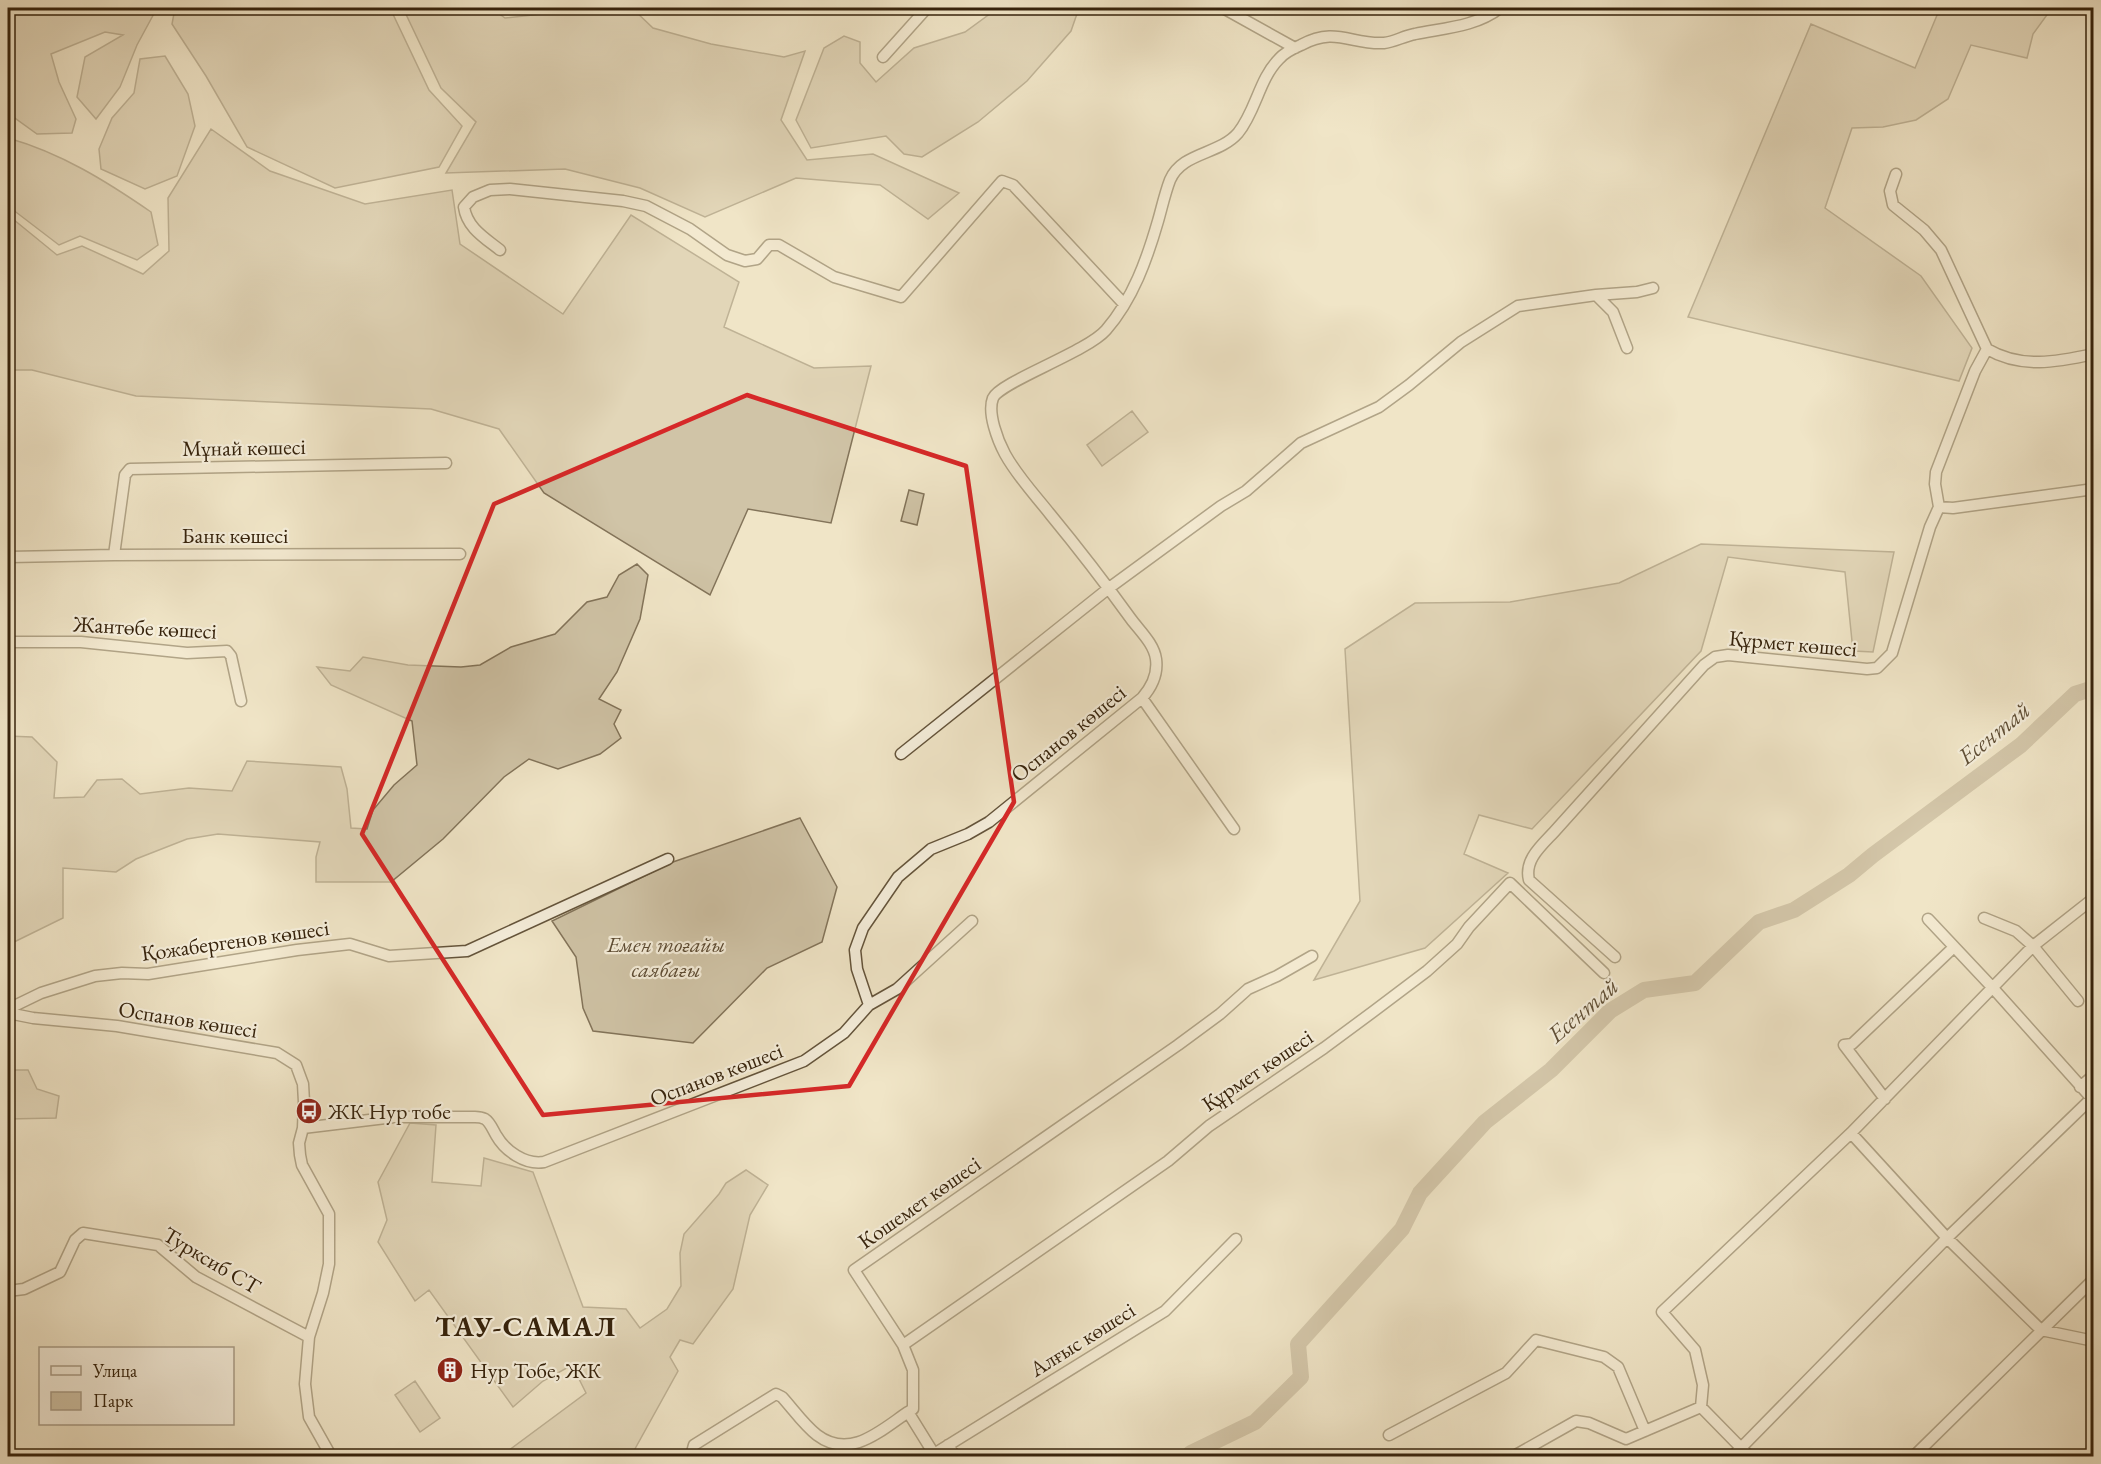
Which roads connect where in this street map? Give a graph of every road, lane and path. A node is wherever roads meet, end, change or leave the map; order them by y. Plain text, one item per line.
1 (927, 8) edge
2 (1223, 8) edge
3 (1500, 8) edge
4 (1295, 48) junction
5 (883, 57) dead end
6 (1896, 174) dead end
7 (501, 250) dead end
8 (1653, 288) dead end
9 (1596, 296) junction
10 (1124, 304) junction
11 (1627, 348) dead end
12 (1987, 349) junction
13 (2094, 354) edge
14 (447, 463) dead end
15 (2094, 489) edge
16 (1939, 507) junction
17 (460, 554) dead end
18 (114, 555) junction
19 (8, 561) edge
20 (1109, 588) junction
21 (8, 642) edge
22 (1142, 698) junction
23 (241, 701) dead end
24 (901, 754) dead end
25 (1234, 829) dead end
26 (668, 859) dead end
27 (2094, 898) edge
28 (1984, 918) dead end
29 (1928, 919) dead end
30 (972, 921) dead end
31 (1954, 946) junction
32 (2033, 946) junction
33 (1312, 956) dead end
34 (1615, 957) dead end
35 (1604, 973) dead end
36 (1992, 987) junction
37 (2078, 1000) dead end
38 (868, 1005) junction
39 (8, 1011) edge
40 (2094, 1074) edge
41 (2080, 1087) junction
42 (1885, 1099) junction
43 (2093, 1099) edge
44 (303, 1128) junction
45 (1851, 1133) junction
46 (1947, 1238) junction
47 (1236, 1239) dead end
48 (2094, 1279) edge
49 (8, 1291) edge
50 (2041, 1330) junction
51 (309, 1337) junction
52 (2094, 1341) edge
53 (903, 1345) junction
54 (1701, 1407) junction
55 (908, 1412) junction
56 (1645, 1431) junction
57 (1389, 1435) dead end
58 (1737, 1452) edge
59 (947, 1453) edge
60 (331, 1456) edge
61 (692, 1456) edge
62 (1514, 1456) edge
63 (1749, 1456) edge
64 (1914, 1456) edge

1 - 5 street
2 - 4 street
3 - 4 street, Оспанов көшесі
4 - 10 street, Оспанов көшесі
6 - 12 street
7 - 10 street
8 - 9 street
9 - 11 street
9 - 20 street
10 - 20 street, Оспанов көшесі
12 - 13 street
12 - 16 street
14 - 18 street, Мұнай көшесі
15 - 16 street
16 - 34 street, Құрмет көшесі
17 - 18 street, Банк көшесі
18 - 19 street, Банк көшесі
20 - 22 street, Оспанов көшесі
20 - 24 street
21 - 23 street, Жантөбе көшесі
22 - 25 street
22 - 38 street, Оспанов көшесі
26 - 39 street, Қожабергенов көшесі
27 - 32 street
28 - 32 street
29 - 31 street
30 - 38 street
31 - 36 street
31 - 42 street
32 - 36 street
32 - 37 street
33 - 53 street, Кошемет көшесі
35 - 53 street, Құрмет көшесі
36 - 41 street
36 - 42 street
38 - 44 street, Оспанов көшесі
39 - 44 street, Оспанов көшесі
40 - 41 street
41 - 43 street
42 - 45 street
43 - 46 street
44 - 51 street, Оспанов көшесі
45 - 46 street
45 - 54 street
46 - 50 street
46 - 58 street
47 - 59 street, Алғыс көшесі
48 - 50 street
49 - 51 street, Турксиб СТ
50 - 52 street
50 - 64 street
51 - 60 street, Оспанов көшесі
53 - 55 street, Кошемет көшесі
54 - 56 street
54 - 58 street
55 - 59 street
55 - 61 street
56 - 57 street
56 - 62 street
58 - 63 street

